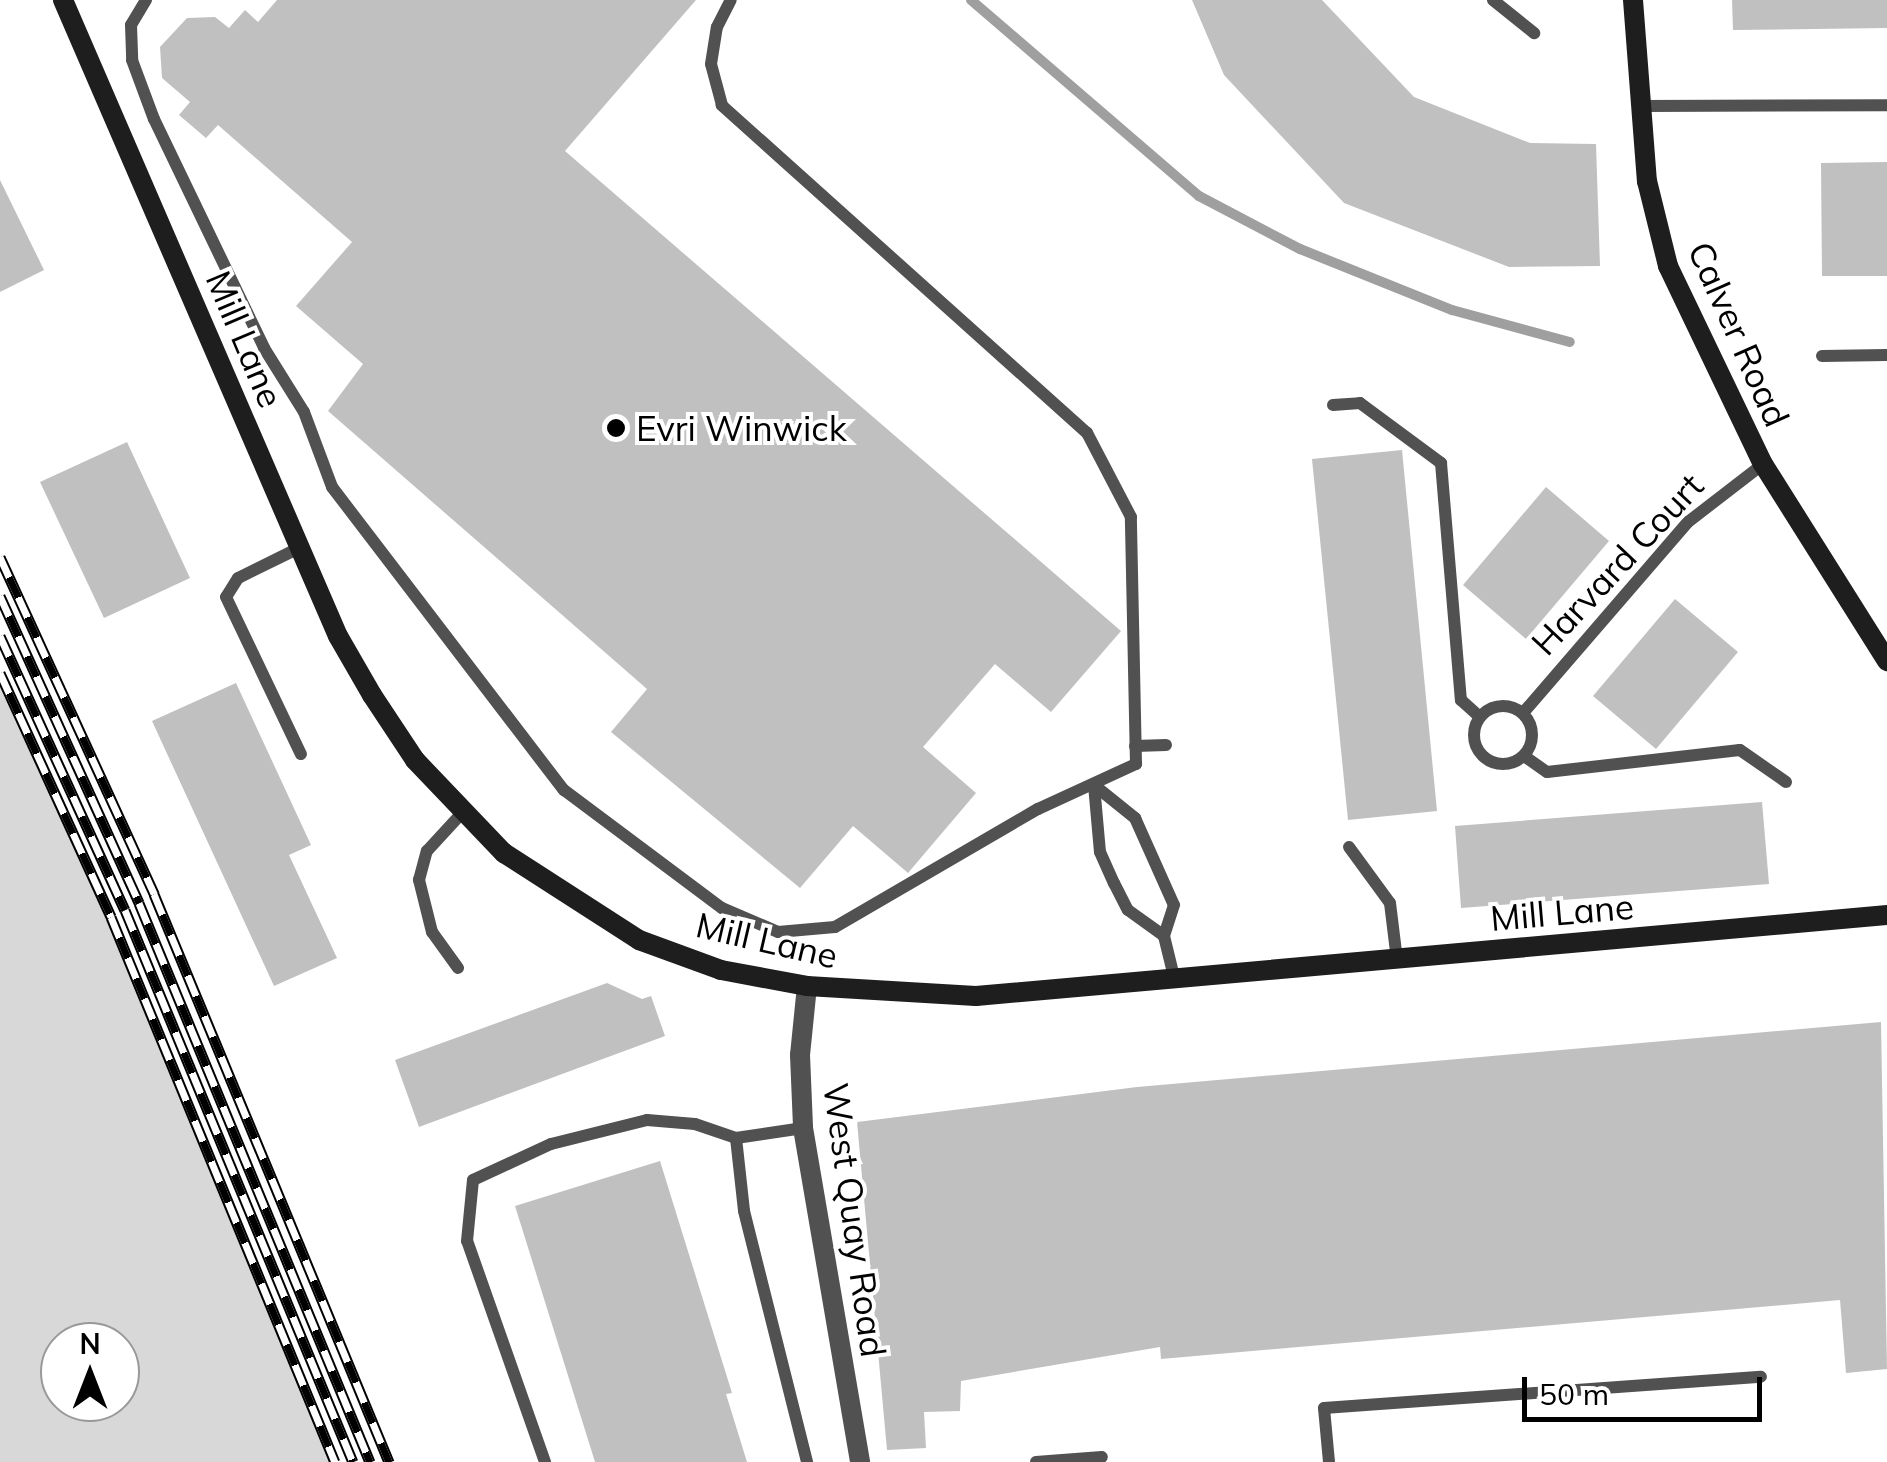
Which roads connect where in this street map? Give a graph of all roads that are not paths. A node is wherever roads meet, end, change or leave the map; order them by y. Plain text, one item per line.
1 (63, 0) edge
2 (146, 0) edge
3 (732, 0) edge
4 (1494, 0) edge
5 (1634, 0) edge
6 (1534, 33) dead end
7 (1887, 105) edge
8 (1641, 106) junction
9 (1887, 355) edge
10 (1822, 356) dead end
11 (1333, 405) dead end
12 (1763, 464) junction
13 (299, 548) junction
14 (1887, 661) edge
15 (1523, 713) junction
16 (1480, 717) junction
17 (1166, 745) dead end
18 (1136, 746) junction
19 (301, 754) dead end
20 (1524, 756) junction
21 (1786, 782) dead end
22 (1094, 785) junction
23 (462, 813) junction
24 (1349, 847) dead end
25 (1887, 914) edge
26 (1164, 936) junction
27 (1396, 960) junction
28 (458, 968) dead end
29 (1175, 981) junction
30 (807, 986) junction
31 (804, 1128) junction
32 (736, 1138) junction
33 (1761, 1377) dead end
34 (1102, 1457) dead end
35 (545, 1462) edge
36 (808, 1462) edge
37 (860, 1462) edge
38 (1036, 1462) edge
39 (1329, 1462) edge

1 - 13 street, Mill Lane
2 - 22 lane
3 - 18 lane
4 - 6 lane
5 - 8 street, Calver Road
7 - 8 lane
8 - 12 street, Calver Road
9 - 10 lane
11 - 16 lane
12 - 14 street, Calver Road
12 - 15 lane, Harvard Court
13 - 19 lane
13 - 23 street, Mill Lane
15 - 16 lane
15 - 20 lane
16 - 20 lane
17 - 18 lane
18 - 22 lane
20 - 21 lane
22 - 26 lane
22 - 26 lane
23 - 28 lane
23 - 30 street, Mill Lane
24 - 27 lane
25 - 27 street, Mill Lane
26 - 29 lane
27 - 29 street, Mill Lane
29 - 30 street, Mill Lane
30 - 31 street, West Quay Road
31 - 32 lane
31 - 37 street, West Quay Road
32 - 35 lane
32 - 36 lane
33 - 39 lane
34 - 38 lane

